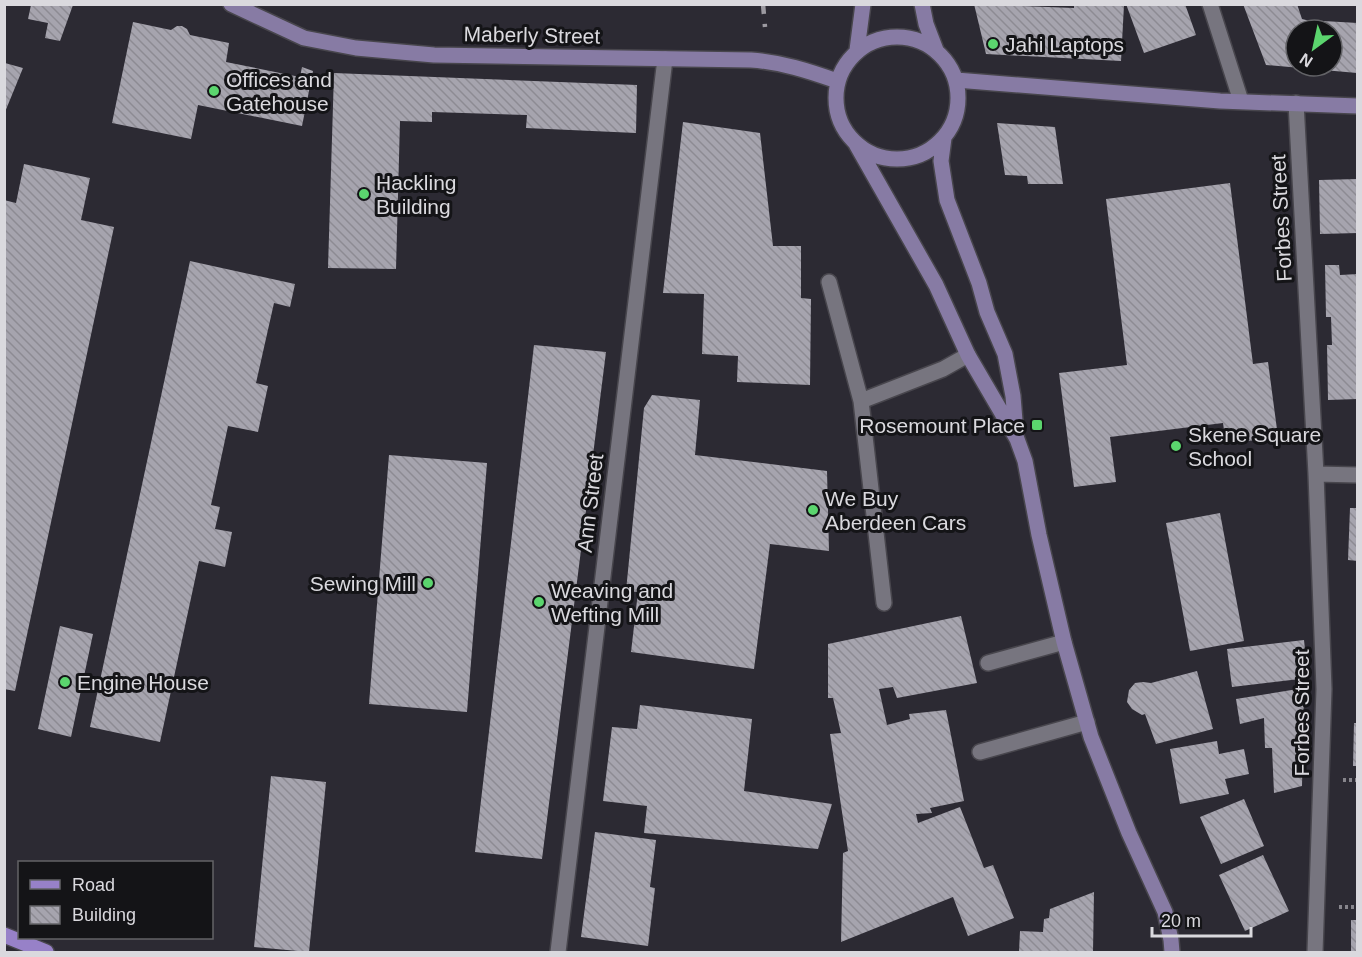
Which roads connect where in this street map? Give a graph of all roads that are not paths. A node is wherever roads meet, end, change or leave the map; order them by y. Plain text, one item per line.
1 (231, 4) edge
2 (863, 4) edge
3 (922, 4) edge
4 (1210, 4) edge
5 (857, 50) junction
6 (936, 50) junction
7 (665, 59) junction
8 (956, 80) junction
9 (837, 81) junction
10 (1241, 101) junction
11 (1296, 103) junction
12 (1358, 106) edge
13 (944, 138) junction
14 (856, 144) junction
15 (830, 282) dead end
16 (968, 355) junction
17 (861, 402) junction
18 (1017, 438) junction
19 (1316, 474) junction
20 (1358, 475) edge
21 (884, 603) dead end
22 (1064, 642) junction
23 (988, 663) dead end
24 (1087, 722) junction
25 (980, 752) dead end
26 (4, 935) edge
27 (46, 952) edge
28 (558, 952) edge
29 (1172, 952) edge
30 (1315, 952) edge

1 - 7 main road, Maberly Street
2 - 5 main road
3 - 6 main road
4 - 10 street
5 - 6 main road
5 - 9 main road
6 - 8 main road
7 - 9 main road, Maberly Street
7 - 28 street, Ann Street
8 - 10 main road
8 - 13 main road
9 - 14 main road
10 - 11 main road
11 - 12 main road
11 - 19 street, Forbes Street
13 - 14 main road
13 - 18 main road
14 - 16 main road
15 - 17 street
16 - 17 street
16 - 18 main road
17 - 21 street
18 - 22 main road
19 - 20 street
19 - 30 street, Forbes Street
22 - 23 street
22 - 24 main road
24 - 25 street
24 - 29 main road
26 - 27 main road

